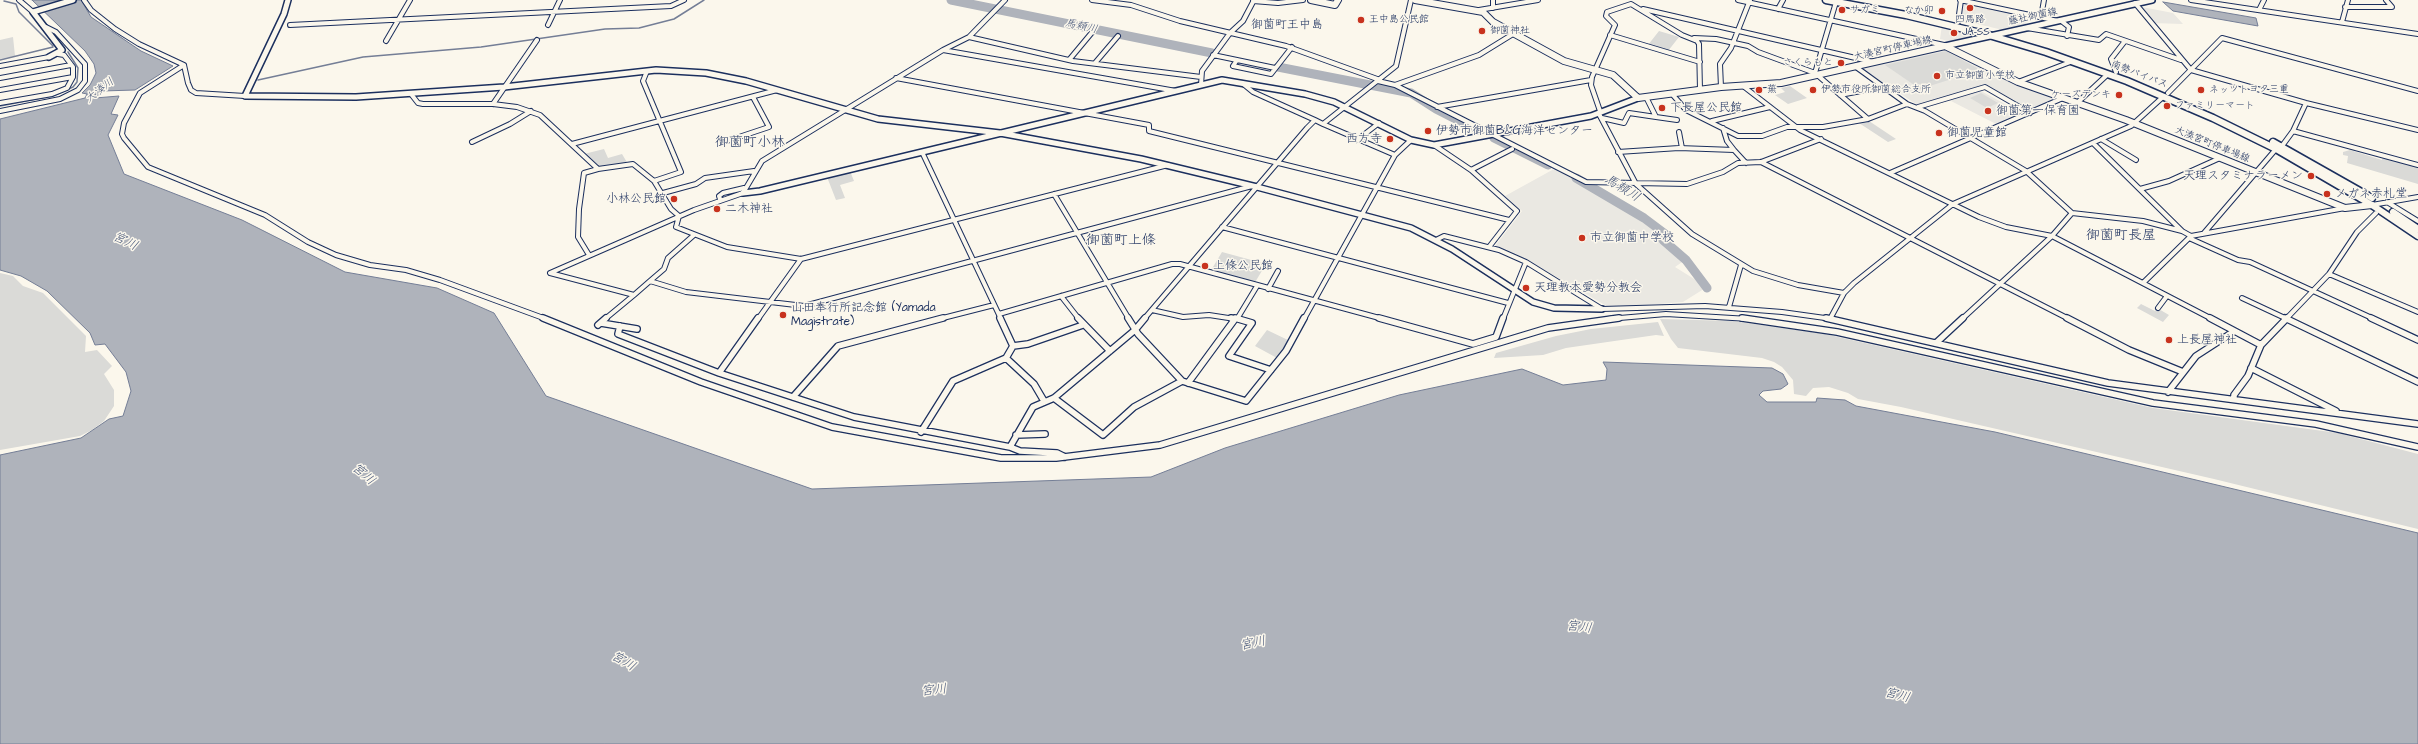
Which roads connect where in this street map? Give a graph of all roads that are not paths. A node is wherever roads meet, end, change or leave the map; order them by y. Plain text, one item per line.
1 (19, 0) edge
2 (73, 0) edge
3 (84, 0) edge
4 (288, 0) edge
5 (410, 0) edge
6 (560, 0) edge
7 (684, 0) edge
8 (1005, 0) edge
9 (1092, 0) edge
10 (1254, 0) edge
11 (1303, 0) edge
12 (1310, 0) edge
13 (1338, 0) edge
14 (1411, 0) edge
15 (1415, 0) edge
16 (1493, 0) edge
17 (1538, 0) edge
18 (1738, 0) edge
19 (1783, 0) edge
20 (1826, 0) edge
21 (1853, 0) edge
22 (1961, 0) edge
23 (2044, 0) edge
24 (2151, 0) edge
25 (2191, 0) edge
26 (2264, 0) edge
27 (2348, 0) edge
28 (2386, 0) edge
29 (1750, 1) edge
30 (1631, 2) edge
31 (1836, 2) junction
32 (2135, 4) junction
33 (2345, 7) junction
34 (1493, 8) junction
35 (1638, 8) junction
36 (1778, 9) junction
37 (1479, 10) junction
38 (2259, 10) junction
39 (33, 12) junction
40 (554, 12) junction
41 (2041, 17) junction
42 (398, 20) junction
43 (1830, 20) junction
44 (2059, 21) junction
45 (1958, 22) junction
46 (2342, 22) junction
47 (290, 25) dead end
48 (548, 25) dead end
49 (46, 27) junction
50 (2025, 28) junction
51 (1094, 30) dead end
52 (1737, 31) junction
53 (1230, 33) junction
54 (2000, 33) junction
55 (1513, 34) junction
56 (1610, 34) junction
57 (2418, 34) edge
58 (1989, 35) junction
59 (1118, 36) dead end
60 (2067, 36) junction
61 (968, 38) junction
62 (1693, 38) junction
63 (537, 40) dead end
64 (386, 41) dead end
65 (2126, 41) junction
66 (1733, 43) junction
67 (1945, 46) junction
68 (1292, 48) junction
69 (942, 50) junction
70 (1822, 50) junction
71 (58, 54) junction
72 (1214, 55) junction
73 (49, 57) joint
74 (1069, 60) junction
75 (1237, 60) junction
76 (2182, 60) junction
77 (1700, 62) junction
78 (2073, 62) junction
79 (1874, 63) junction
80 (1095, 64) junction
81 (71, 65) junction
82 (184, 65) junction
83 (0, 66) edge
84 (1856, 67) junction
85 (1276, 68) junction
86 (1595, 69) junction
87 (2191, 70) junction
88 (647, 71) junction
89 (2116, 72) junction
90 (1815, 74) junction
91 (2108, 74) junction
92 (73, 77) junction
93 (1201, 77) junction
94 (0, 78) edge
95 (896, 78) junction
96 (1591, 80) junction
97 (1378, 81) junction
98 (2018, 82) junction
99 (1242, 83) junction
100 (1201, 84) junction
101 (1395, 85) junction
102 (1743, 86) junction
103 (504, 87) junction
104 (1721, 87) junction
105 (1882, 87) junction
106 (0, 90) edge
107 (777, 90) junction
108 (1700, 90) junction
109 (1176, 91) junction
110 (2418, 91) edge
111 (411, 94) junction
112 (1672, 94) junction
113 (2166, 94) junction
114 (1840, 95) junction
115 (245, 96) junction
116 (753, 97) junction
117 (1646, 97) junction
118 (1638, 98) junction
119 (2063, 98) junction
120 (2306, 102) junction
121 (0, 103) edge
122 (2077, 103) junction
123 (493, 104) junction
124 (1907, 104) junction
125 (1345, 106) junction
126 (1437, 107) junction
127 (1770, 107) junction
128 (1918, 107) junction
129 (844, 110) junction
130 (0, 111) edge
131 (531, 111) junction
132 (1084, 113) junction
133 (2030, 113) junction
134 (1601, 116) junction
135 (1656, 117) junction
136 (1868, 119) junction
137 (1315, 120) junction
138 (1677, 120) dead end
139 (1712, 121) junction
140 (659, 122) junction
141 (1323, 124) junction
142 (1379, 124) junction
143 (2134, 124) junction
144 (1796, 127) junction
145 (1723, 128) junction
146 (2418, 130) edge
147 (2293, 131) junction
148 (1679, 132) dead end
149 (1000, 133) junction
150 (1487, 135) junction
151 (1972, 138) junction
152 (1821, 139) junction
153 (2101, 139) junction
154 (1357, 140) junction
155 (1411, 140) junction
156 (727, 141) dead end
157 (472, 142) dead end
158 (2092, 143) junction
159 (572, 144) junction
160 (1434, 145) junction
161 (1682, 148) junction
162 (2279, 148) junction
163 (1734, 150) junction
164 (922, 152) junction
165 (1618, 152) junction
166 (1395, 155) junction
167 (2220, 158) junction
168 (2136, 160) dead end
169 (1278, 162) junction
170 (1761, 162) junction
171 (1746, 163) junction
172 (1169, 165) junction
173 (2418, 165) edge
174 (598, 169) junction
175 (1471, 170) junction
176 (754, 171) junction
177 (2026, 171) junction
178 (1890, 173) junction
179 (2256, 173) junction
180 (654, 181) junction
181 (1636, 184) junction
182 (1254, 186) junction
183 (1376, 187) junction
184 (2140, 189) junction
185 (744, 190) junction
186 (663, 193) junction
187 (1054, 194) junction
188 (2418, 197) edge
189 (2387, 202) junction
190 (1953, 204) junction
191 (2376, 204) junction
192 (2345, 208) junction
193 (2072, 213) junction
194 (2376, 213) dead end
195 (1360, 214) junction
196 (679, 216) junction
197 (954, 220) junction
198 (1509, 220) junction
199 (2418, 221) edge
200 (1222, 227) junction
201 (2418, 229) edge
202 (2182, 231) junction
203 (1077, 233) junction
204 (2204, 233) junction
205 (694, 235) junction
206 (2052, 236) junction
207 (2418, 236) edge
208 (2190, 237) junction
209 (1911, 238) junction
210 (1436, 240) junction
211 (1489, 247) junction
212 (589, 256) junction
213 (1337, 256) junction
214 (801, 259) junction
215 (973, 261) junction
216 (1526, 262) junction
217 (1741, 265) junction
218 (1189, 267) junction
219 (1278, 271) dead end
220 (2329, 274) junction
221 (650, 281) junction
222 (1105, 283) junction
223 (2001, 283) junction
224 (2143, 283) junction
225 (1257, 286) junction
226 (1268, 289) junction
227 (1514, 290) junction
228 (2314, 291) junction
229 (1844, 293) junction
230 (634, 295) junction
231 (1061, 296) junction
232 (2167, 296) junction
233 (2242, 298) dead end
234 (1314, 300) junction
235 (769, 303) junction
236 (1508, 303) junction
237 (994, 305) junction
238 (1729, 307) junction
239 (2158, 308) dead end
240 (1152, 310) junction
241 (1602, 310) junction
242 (2418, 312) edge
243 (999, 314) junction
244 (2288, 318) junction
245 (1235, 319) junction
246 (1830, 319) junction
247 (1083, 325) junction
248 (620, 326) junction
249 (637, 329) dead end
250 (1135, 330) junction
251 (2233, 332) junction
252 (2418, 340) edge
253 (1936, 343) junction
254 (2261, 345) junction
255 (1013, 346) junction
256 (1110, 351) junction
257 (1006, 358) junction
258 (2251, 368) junction
259 (1271, 370) junction
260 (2183, 372) junction
261 (719, 373) junction
262 (1182, 381) junction
263 (2418, 382) edge
264 (1188, 383) junction
265 (2168, 392) junction
266 (793, 397) junction
267 (1054, 398) junction
268 (2234, 399) junction
269 (1044, 401) junction
270 (2336, 412) junction
271 (2418, 424) edge
272 (921, 432) junction
273 (1044, 434) dead end
274 (1016, 435) junction
275 (1010, 447) junction
276 (2418, 447) edge
277 (1065, 457) junction

1 - 39 street
2 - 39 street
3 - 82 street
4 - 115 street
5 - 42 street
6 - 40 street
7 - 40 street
8 - 61 street
9 - 53 street
10 - 11 street
10 - 53 street
12 - 13 main road
14 - 97 street
15 - 37 main road
16 - 34 street
17 - 34 street
18 - 29 street
19 - 36 street
20 - 31 highway, 南勢バイパス
21 - 45 highway, 南勢バイパス
22 - 41 street
22 - 45 street
23 - 41 street
24 - 32 street, 藤社御薗線
25 - 38 street
26 - 38 street
27 - 33 street
28 - 33 street
29 - 36 street
29 - 52 street
30 - 35 street
30 - 56 street
31 - 43 street
31 - 58 highway, 南勢バイパス
32 - 44 street, 藤社御薗線
32 - 76 street
33 - 46 street
34 - 37 street
35 - 52 street
35 - 62 street
36 - 43 street
37 - 55 main road
38 - 46 street
39 - 49 street
40 - 42 street
40 - 48 street
41 - 44 street
42 - 47 street
42 - 64 street
43 - 67 street
43 - 70 street
44 - 50 street, 藤社御薗線
44 - 60 street
45 - 54 highway, 南勢バイパス
46 - 57 street
49 - 71 street
49 - 130 street
50 - 54 street, 藤社御薗線
50 - 60 street
51 - 74 street
52 - 66 street
52 - 70 street
53 - 68 street
53 - 72 street
54 - 58 street, 藤社御薗線
54 - 89 highway, 南勢バイパス
55 - 86 main road
55 - 101 street
56 - 77 street
56 - 86 street
58 - 67 street, 藤社御薗線
58 - 78 highway, 南勢バイパス
59 - 80 street
60 - 65 street
61 - 69 street
61 - 74 street
62 - 66 street
62 - 77 street
63 - 103 street
65 - 76 street
65 - 89 street
66 - 90 street
66 - 104 street
67 - 79 main road, 大湊宮町停車場線
67 - 98 main road, 大湊宮町停車場線
68 - 85 street
68 - 97 street
69 - 95 street
69 - 109 street
70 - 79 street
70 - 90 street
71 - 73 street
71 - 81 street
72 - 75 street
72 - 93 street
73 - 83 street
74 - 80 street
75 - 85 street
75 - 85 street
76 - 87 street
77 - 108 street
78 - 91 highway, 南勢バイパス
78 - 98 street
79 - 84 main road, 大湊宮町停車場線
80 - 93 street
81 - 92 street
81 - 94 street
82 - 115 street
82 - 277 street
84 - 90 main road, 大湊宮町停車場線
84 - 105 street
86 - 96 street
86 - 118 main road
87 - 110 street
87 - 113 street
87 - 120 street
88 - 103 street
88 - 107 street
88 - 140 street
89 - 113 highway, 南勢バイパス
90 - 102 main road, 大湊宮町停車場線
90 - 114 street
91 - 113 highway, 南勢バイパス
91 - 122 street
92 - 106 street
92 - 121 street
93 - 100 street
95 - 129 street
95 - 132 street
96 - 126 street
96 - 134 street
97 - 101 street
97 - 125 street
98 - 119 main road, 大湊宮町停車場線
99 - 100 street
99 - 125 street
99 - 137 street
100 - 109 street
101 - 126 street
102 - 104 main road, 大湊宮町停車場線
102 - 127 street
103 - 111 street
103 - 123 street
104 - 108 main road, 大湊宮町停車場線
105 - 114 street
105 - 124 street
107 - 116 street
107 - 129 street
108 - 112 main road, 大湊宮町停車場線
109 - 132 street
111 - 115 street
111 - 123 street
112 - 117 main road, 大湊宮町停車場線
112 - 139 street
113 - 143 street
113 - 162 highway, 南勢バイパス
114 - 136 street
116 - 140 street
116 - 156 street
117 - 118 main road, 大湊宮町停車場線
117 - 135 street
118 - 134 street
119 - 122 main road, 大湊宮町停車場線
119 - 133 street
120 - 146 street
120 - 147 street
122 - 143 main road, 大湊宮町停車場線
123 - 131 street
124 - 128 street
124 - 136 street
125 - 141 street
125 - 142 street
126 - 150 street
127 - 139 street
127 - 144 street
128 - 133 street
128 - 151 street
129 - 149 street
129 - 176 street
131 - 157 street
131 - 159 street
132 - 149 street
132 - 169 street
133 - 151 street
134 - 135 street
134 - 150 street
134 - 165 street
135 - 138 street
136 - 144 street
137 - 141 street
137 - 169 street
139 - 145 street
140 - 159 street
140 - 180 street
141 - 154 street
142 - 154 street
142 - 155 street
143 - 153 street
143 - 167 main road, 大湊宮町停車場線
144 - 145 street
144 - 152 street
145 - 163 street
147 - 162 street
147 - 173 street
148 - 161 street
149 - 164 street
149 - 172 street
150 - 160 street
150 - 175 street
150 - 181 street
151 - 177 street
151 - 178 street
152 - 170 street
152 - 178 street
153 - 158 street
153 - 168 street
154 - 166 street
155 - 160 street
155 - 166 street
158 - 177 street
158 - 184 street
159 - 174 street
160 - 175 street
161 - 163 street
161 - 165 street
162 - 179 street
162 - 191 highway, 南勢バイパス
163 - 171 street
164 - 185 street
164 - 197 street
165 - 181 street
166 - 183 street
167 - 179 main road, 大湊宮町停車場線
167 - 184 street
169 - 182 street
169 - 183 street
170 - 171 street
170 - 209 street
171 - 181 street
172 - 182 street
172 - 187 street
174 - 180 street
174 - 212 street
175 - 198 street
176 - 185 street
176 - 186 street
177 - 190 street
177 - 193 street
178 - 190 street
179 - 192 main road, 大湊宮町停車場線
179 - 204 street
180 - 186 street
181 - 217 street
182 - 195 street
182 - 200 street
182 - 203 street
183 - 195 street
183 - 198 street
184 - 202 street
185 - 196 street
186 - 196 street
187 - 197 street
187 - 203 street
188 - 189 street
189 - 191 street
189 - 199 street
190 - 206 street
190 - 209 street
191 - 192 main road, 大湊宮町停車場線
191 - 201 highway, 南勢バイパス
191 - 207 highway, 南勢バイパス
192 - 204 street
193 - 202 street
193 - 206 street
194 - 220 street
195 - 210 street
195 - 213 street
196 - 205 street
196 - 212 street
197 - 214 street
197 - 215 street
198 - 211 street
200 - 213 street
200 - 218 street
202 - 208 street
203 - 215 street
203 - 222 street
204 - 208 street
205 - 214 street
205 - 221 street
206 - 223 street
206 - 224 street
208 - 224 street
208 - 228 street
209 - 223 street
209 - 229 street
210 - 211 street
210 - 227 street
211 - 216 street
212 - 230 street
213 - 234 street
213 - 236 street
214 - 235 street
215 - 235 street
215 - 237 street
216 - 227 street
216 - 241 street
217 - 229 street
217 - 238 street
218 - 222 street
218 - 225 street
218 - 240 street
219 - 226 street
220 - 228 street
220 - 242 street
221 - 230 street
221 - 235 street
222 - 231 street
222 - 250 street
223 - 253 street
223 - 260 street
224 - 232 street
225 - 226 street
225 - 245 street
226 - 234 street
227 - 236 street
227 - 241 street
228 - 244 street
228 - 252 street
229 - 246 street
230 - 248 street
231 - 243 street
231 - 247 street
232 - 239 street
232 - 251 street
233 - 244 street
234 - 236 street
234 - 259 street
235 - 261 street
237 - 243 street
237 - 266 street
238 - 241 street
238 - 246 street
240 - 245 street
240 - 250 street
243 - 255 street
244 - 254 street
244 - 263 street
245 - 259 street
245 - 264 street
246 - 253 street
247 - 255 street
247 - 256 street
248 - 249 street
248 - 261 street
250 - 256 street
250 - 262 street
251 - 254 street
251 - 260 street
253 - 265 street
254 - 258 street
255 - 257 street
256 - 267 street
257 - 269 street
257 - 272 street
258 - 268 street
258 - 270 street
259 - 264 street
260 - 265 street
261 - 266 street
262 - 264 street
262 - 267 street
265 - 268 street
266 - 272 street
267 - 269 street
268 - 270 street
269 - 274 street
270 - 271 street
272 - 275 street
273 - 274 street
274 - 275 street
275 - 277 street
276 - 277 street

